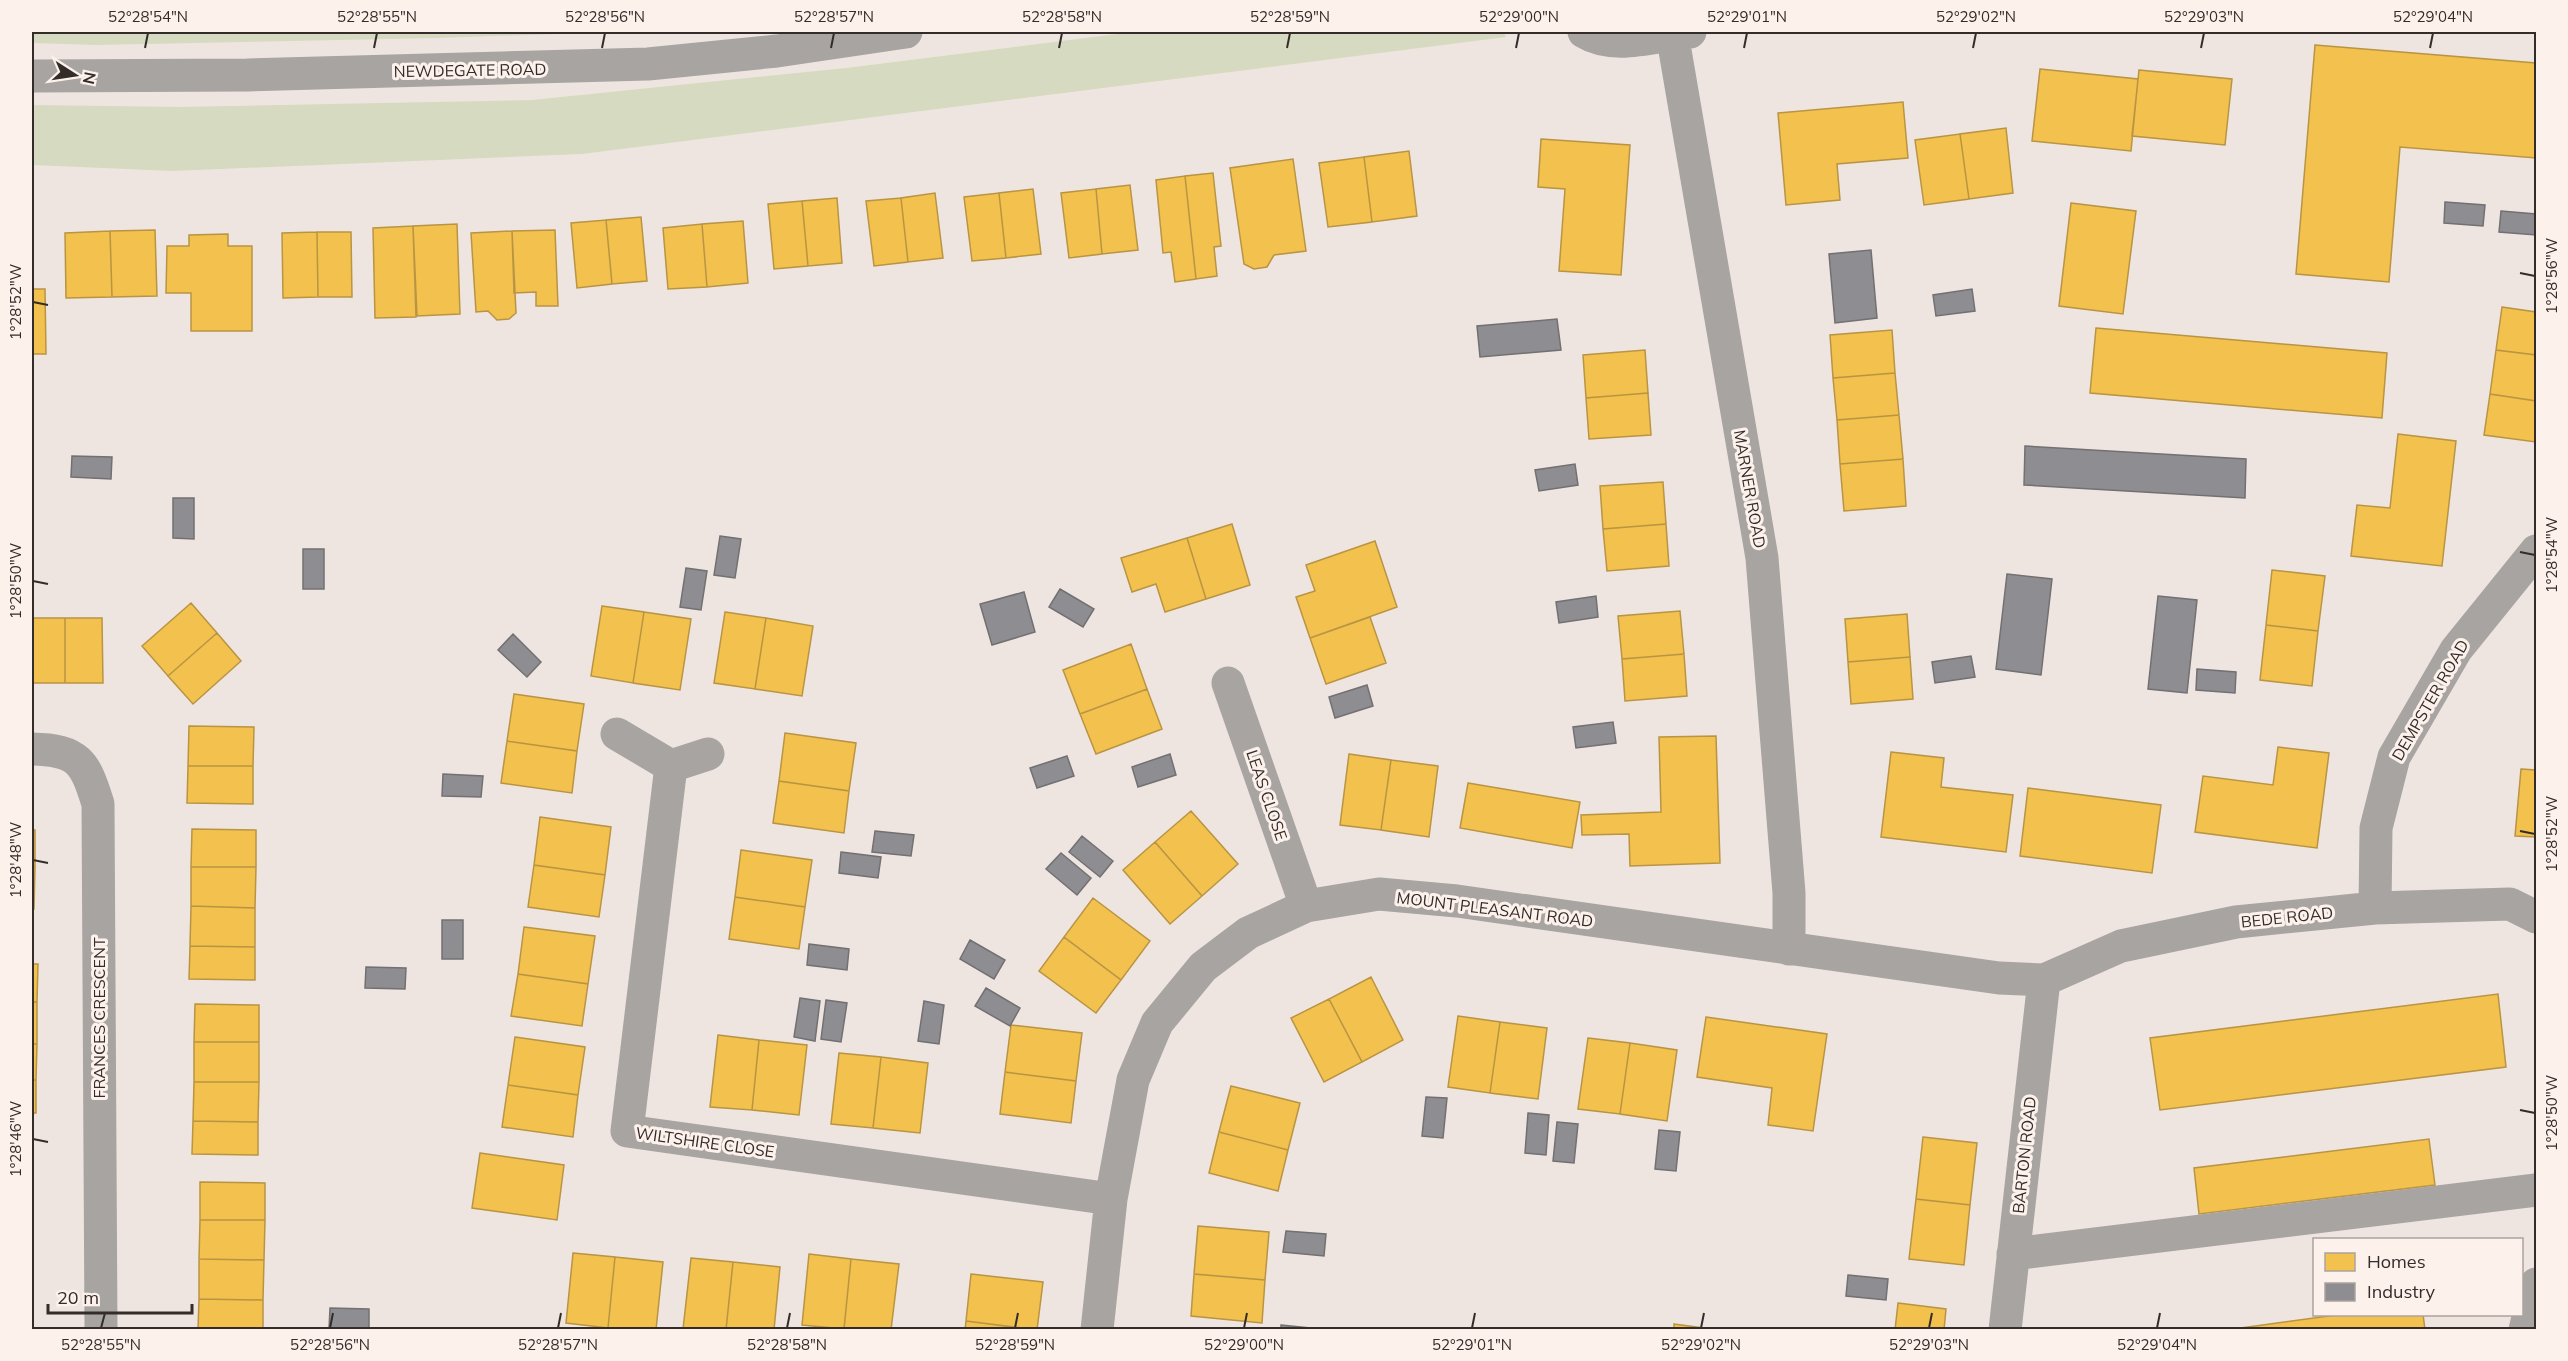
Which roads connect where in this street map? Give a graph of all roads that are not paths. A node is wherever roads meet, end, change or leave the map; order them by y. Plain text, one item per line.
1 (906, 32) edge
2 (1584, 32) edge
3 (1681, 32) edge
4 (32, 76) edge
5 (2536, 551) edge
6 (1228, 683) dead end
7 (617, 734) dead end
8 (32, 749) edge
9 (708, 754) dead end
10 (671, 766) junction
11 (1306, 906) junction
12 (2375, 908) junction
13 (2536, 917) edge
14 (1789, 949) junction
15 (2044, 980) junction
16 (2536, 1190) edge
17 (1111, 1199) junction
18 (2013, 1254) junction
19 (2536, 1284) edge
20 (101, 1329) edge
21 (1097, 1329) edge
22 (2005, 1329) edge
23 (2525, 1329) edge

1 - 4 street, NEWDEGATE ROAD
2 - 3 street
3 - 14 street, MARNER ROAD
5 - 12 street, DEMPSTER ROAD
6 - 11 street, LEAS CLOSE
7 - 10 street
8 - 20 street, FRANCES CRESCENT
9 - 10 street
10 - 17 street, WILTSHIRE CLOSE
11 - 14 street, MOUNT PLEASANT ROAD
11 - 17 street, MOUNT PLEASANT ROAD
12 - 13 street, BEDE ROAD
12 - 15 street, BEDE ROAD
14 - 15 street, MOUNT PLEASANT ROAD
15 - 18 street, BARTON ROAD
16 - 18 street
17 - 21 street, MOUNT PLEASANT ROAD
18 - 22 street, BARTON ROAD
19 - 23 street

